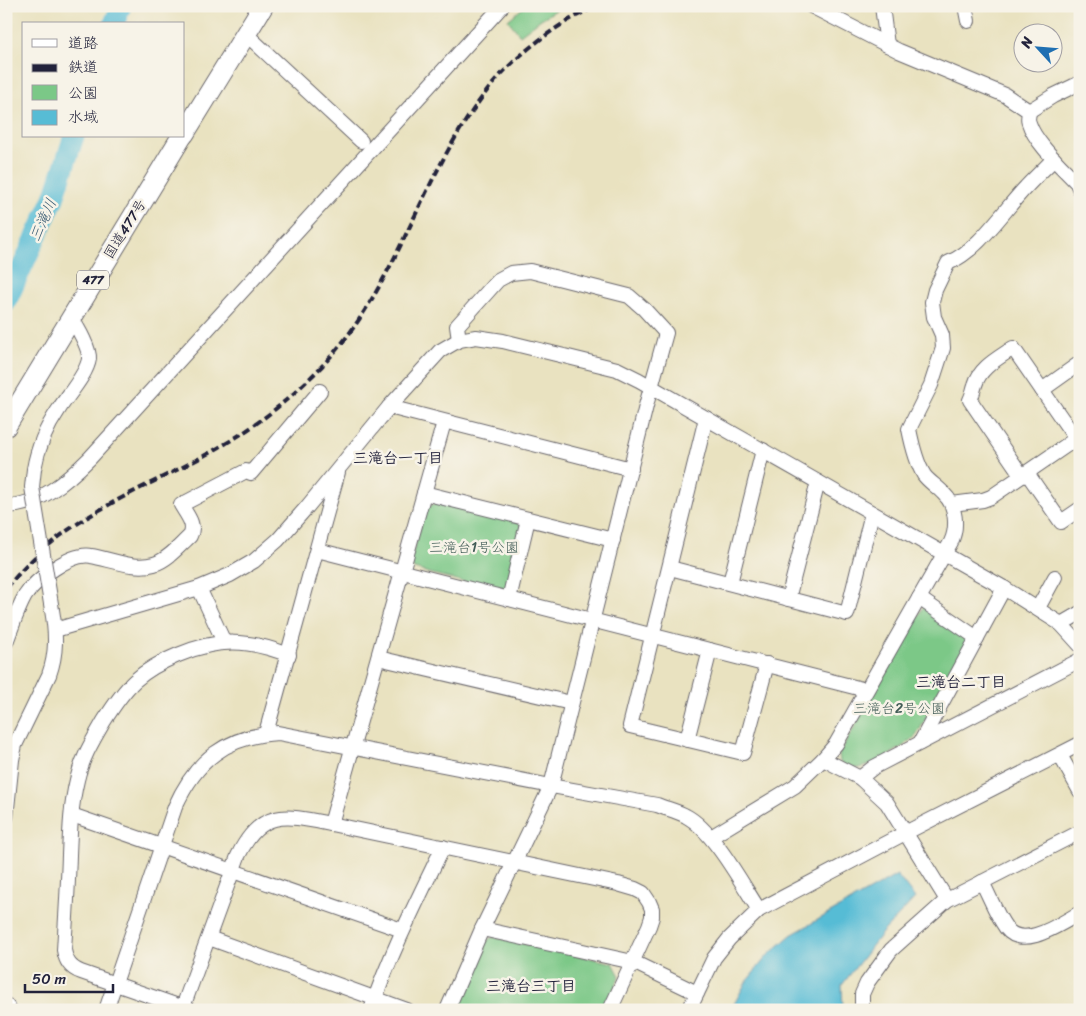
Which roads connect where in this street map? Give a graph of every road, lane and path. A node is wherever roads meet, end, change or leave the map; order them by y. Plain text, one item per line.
1 (263, 6) edge
2 (502, 6) edge
3 (811, 6) edge
4 (882, 6) edge
5 (965, 6) edge
6 (968, 21) dead end
7 (246, 34) junction
8 (887, 45) junction
9 (1080, 83) edge
10 (1029, 111) junction
11 (185, 132) edge
12 (181, 138) edge
13 (361, 141) dead end
14 (1054, 159) junction
15 (1080, 190) edge
16 (71, 318) junction
17 (459, 340) junction
18 (1080, 364) edge
19 (652, 387) junction
20 (1042, 390) junction
21 (320, 392) dead end
22 (390, 407) junction
23 (706, 418) junction
24 (444, 422) junction
25 (6, 426) edge
26 (1078, 437) edge
27 (763, 450) junction
28 (339, 467) junction
29 (630, 469) junction
30 (1025, 475) junction
31 (818, 482) junction
32 (424, 493) junction
33 (952, 504) junction
34 (6, 506) edge
35 (1080, 509) edge
36 (872, 513) junction
37 (528, 519) junction
38 (613, 540) junction
39 (317, 550) junction
40 (944, 555) junction
41 (670, 568) junction
42 (402, 572) junction
43 (1055, 577) dead end
44 (730, 583) junction
45 (199, 588) junction
46 (1004, 588) junction
47 (919, 598) junction
48 (509, 599) junction
49 (788, 599) junction
50 (1038, 608) junction
51 (1080, 613) edge
52 (592, 621) junction
53 (1061, 624) junction
54 (55, 630) junction
55 (653, 636) junction
56 (978, 638) junction
57 (6, 642) edge
58 (224, 642) junction
59 (1080, 644) edge
60 (710, 650) junction
61 (288, 656) junction
62 (378, 658) junction
63 (1080, 660) edge
64 (766, 664) junction
65 (866, 690) junction
66 (571, 703) junction
67 (266, 734) junction
68 (687, 740) junction
69 (920, 742) junction
70 (1080, 744) edge
71 (352, 747) junction
72 (1060, 755) junction
73 (823, 760) junction
74 (860, 778) junction
75 (8, 786) edge
76 (551, 786) junction
77 (1080, 792) edge
78 (72, 815) junction
79 (6, 818) edge
80 (331, 824) junction
81 (906, 832) junction
82 (1080, 832) edge
83 (711, 837) junction
84 (443, 847) junction
85 (163, 848) junction
86 (514, 862) junction
87 (233, 872) junction
88 (982, 882) junction
89 (946, 900) junction
90 (760, 910) junction
91 (1080, 913) edge
92 (482, 929) junction
93 (402, 930) junction
94 (208, 938) junction
95 (633, 962) junction
96 (114, 985) junction
97 (697, 993) junction
98 (373, 1004) edge
99 (6, 1005) edge
100 (187, 1009) edge
101 (10, 1010) edge
102 (106, 1010) edge
103 (407, 1010) edge
104 (447, 1010) edge
105 (610, 1010) edge
106 (689, 1010) edge
107 (862, 1010) edge

1 - 7 highway, 国道477号 / 477
2 - 34 street
3 - 8 street
4 - 8 street
5 - 6 street
7 - 11 highway, 国道477号 / 477
7 - 13 street
8 - 10 street
9 - 10 street
10 - 14 street
12 - 16 highway, 国道477号 / 477
14 - 15 street
14 - 33 street
16 - 25 highway, 国道477号 / 477
16 - 54 street, bridge
17 - 19 street
17 - 19 street
17 - 22 street
18 - 20 street
19 - 23 street
19 - 29 street
20 - 26 street
20 - 30 street
21 - 57 street
22 - 24 street
22 - 28 street
23 - 27 street
23 - 41 street
24 - 29 street
24 - 32 street
26 - 30 street
27 - 31 street
27 - 44 street
28 - 39 street
28 - 45 street
29 - 38 street
30 - 33 street
30 - 35 street
31 - 36 street
31 - 49 street
32 - 37 street
32 - 42 street
33 - 40 street
36 - 40 street
36 - 49 street
37 - 38 street
37 - 48 street
38 - 52 street
39 - 42 street
39 - 61 street
40 - 46 street
40 - 47 street
41 - 44 street
41 - 55 street
42 - 48 street
42 - 62 street
43 - 50 street
44 - 49 street
45 - 54 street
45 - 58 street
46 - 50 street
46 - 56 street
47 - 56 street
47 - 65 street
48 - 52 street
50 - 53 street
51 - 53 street
52 - 55 street
52 - 66 street
53 - 59 street
54 - 75 street
55 - 60 street
55 - 68 street
56 - 69 street
58 - 61 street
58 - 78 street
60 - 64 street
60 - 68 street
61 - 67 street
62 - 66 street
62 - 71 street
63 - 69 street
64 - 65 street
64 - 68 street
65 - 73 street
66 - 76 street
67 - 71 street
67 - 85 street
69 - 74 street
70 - 72 street
71 - 76 street
71 - 80 street
72 - 77 street
72 - 81 street
73 - 74 street
73 - 83 street
74 - 81 street
75 - 79 street
76 - 83 street
76 - 86 street
78 - 85 street
78 - 96 street
80 - 84 street
80 - 87 street
81 - 89 street
81 - 90 street
82 - 88 street
83 - 90 street
84 - 86 street
84 - 93 street
85 - 87 street
85 - 96 street
86 - 92 street
86 - 95 street
87 - 93 street
87 - 94 street
88 - 89 street
88 - 91 street
89 - 107 street
90 - 97 street
92 - 95 street
92 - 104 street
93 - 98 street
94 - 98 street
94 - 100 street
95 - 97 street
95 - 105 street
96 - 100 street
96 - 102 street
97 - 106 street
98 - 103 street
99 - 101 street

